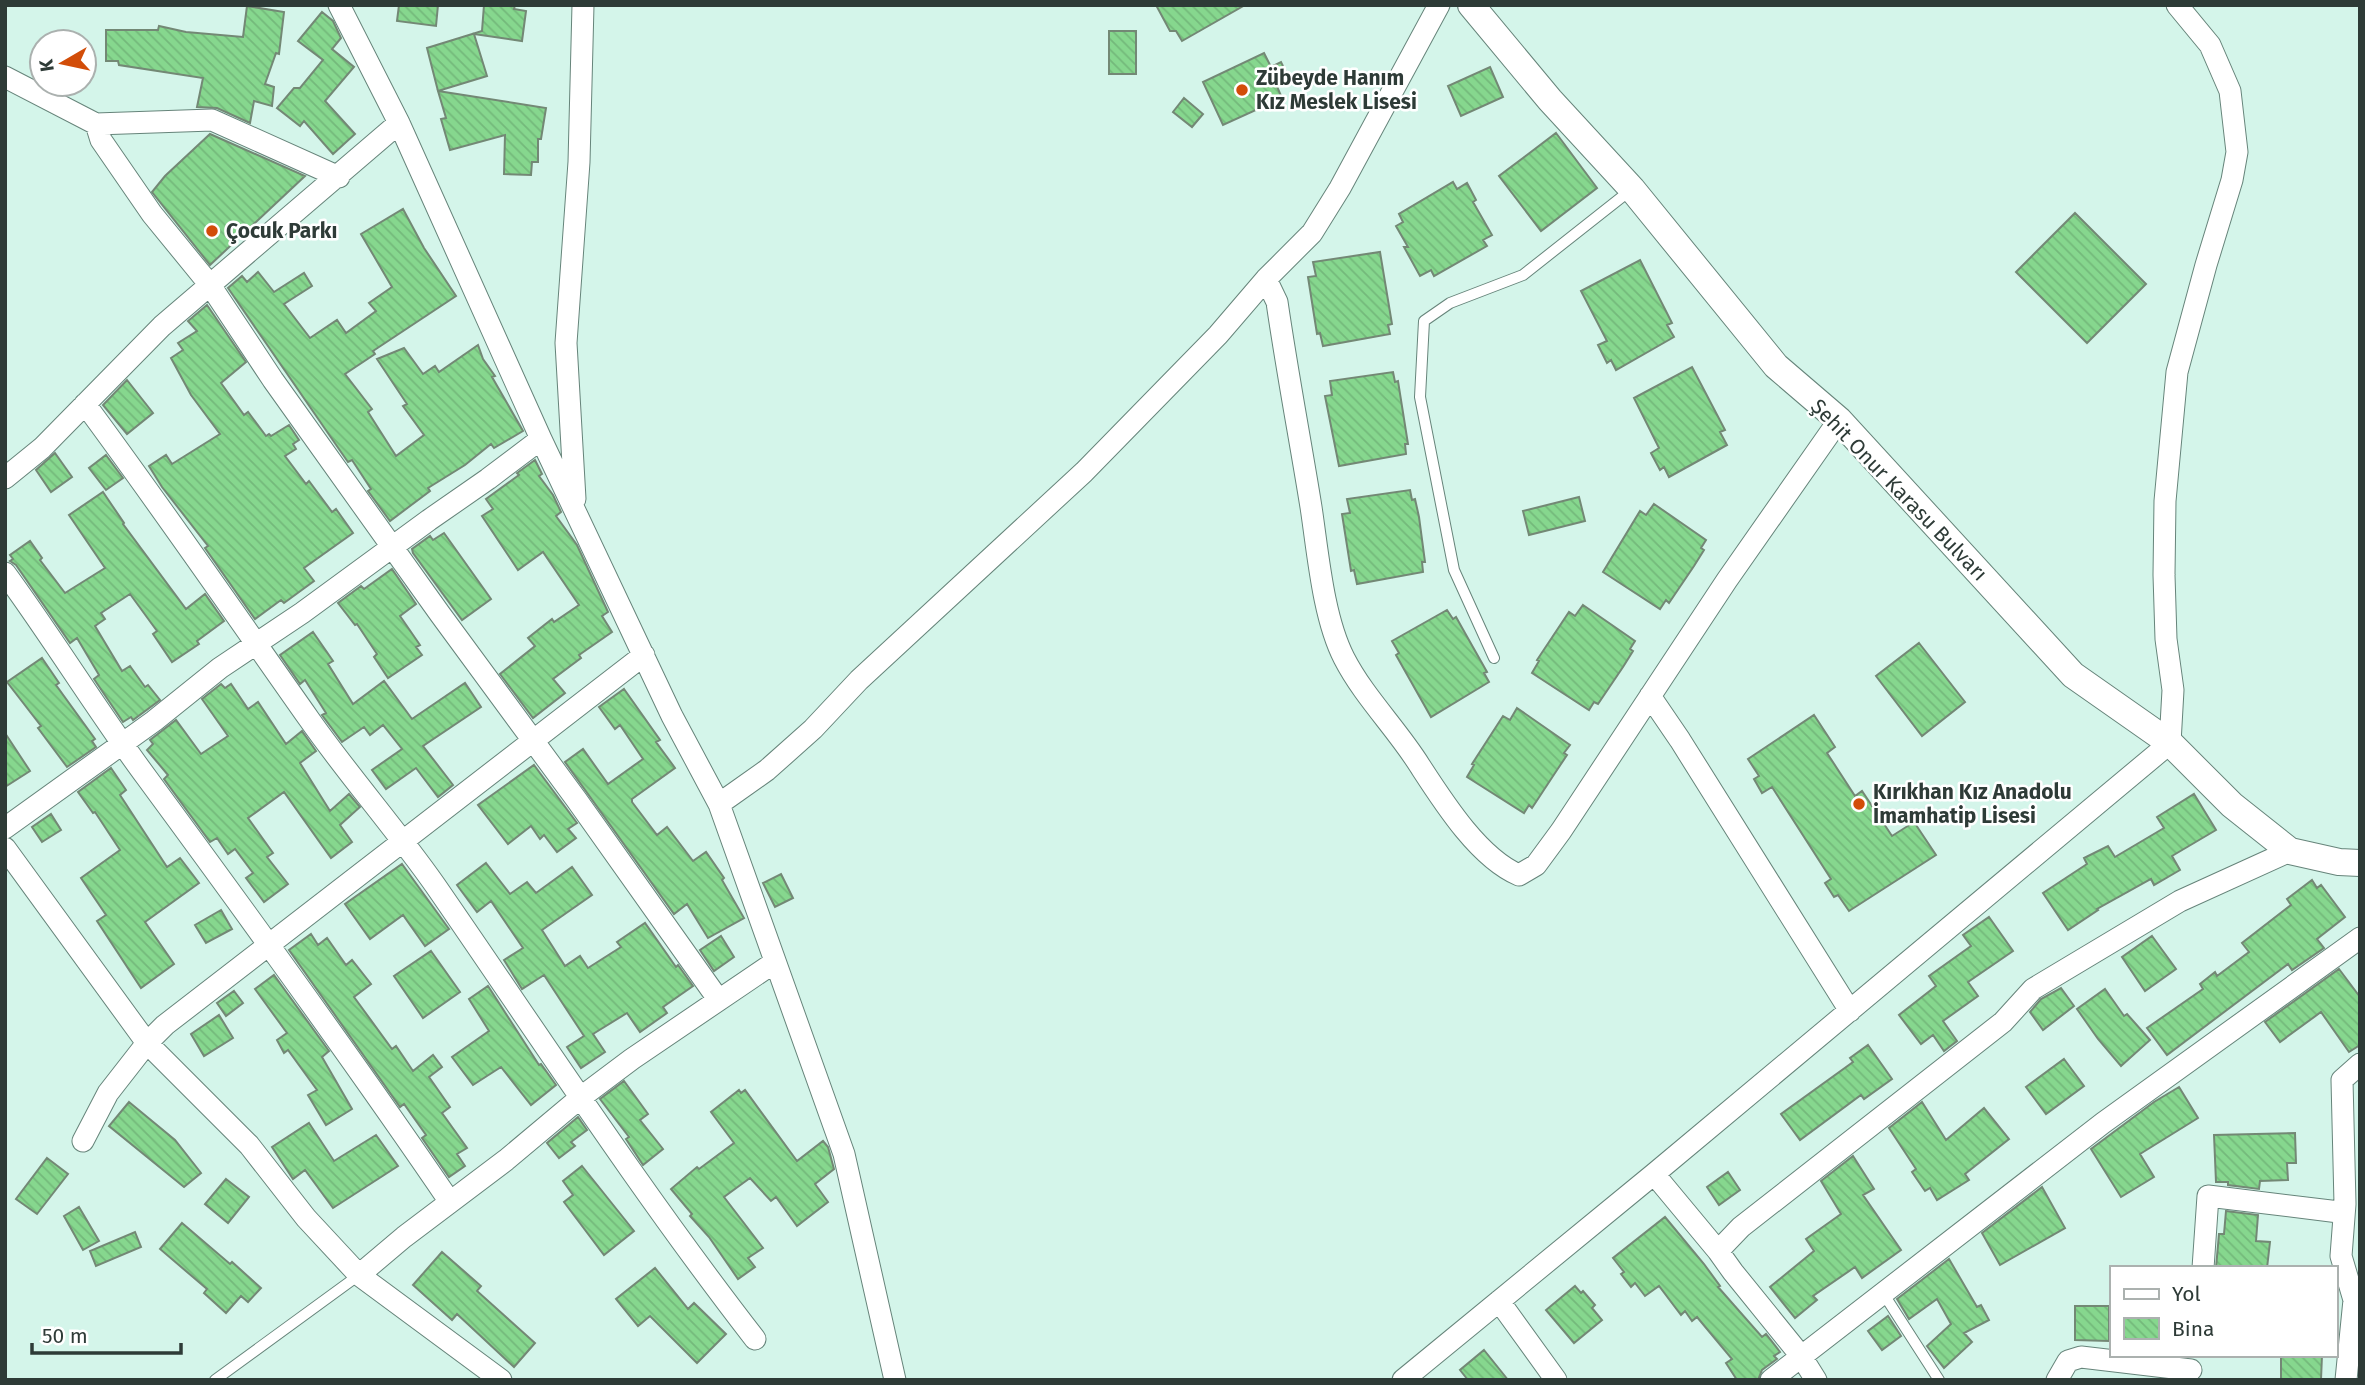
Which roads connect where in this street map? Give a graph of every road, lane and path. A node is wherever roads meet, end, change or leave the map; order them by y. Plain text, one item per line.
1 (338, 5) edge
2 (583, 5) edge
3 (1439, 5) edge
4 (1471, 5) edge
5 (2177, 5) edge
6 (5, 77) edge
7 (399, 123) junction
8 (96, 124) junction
9 (339, 177) junction
10 (1632, 189) junction
11 (1266, 279) junction
12 (210, 285) junction
13 (85, 404) junction
14 (1839, 420) junction
15 (541, 439) junction
16 (5, 478) edge
17 (576, 511) junction
18 (392, 546) junction
19 (5, 573) edge
20 (258, 643) junction
21 (644, 655) junction
22 (1494, 658) dead end
23 (1650, 696) junction
24 (533, 741) junction
25 (2170, 743) junction
26 (122, 744) junction
27 (719, 804) junction
28 (5, 828) edge
29 (404, 841) junction
30 (5, 848) edge
31 (2290, 851) junction
32 (2360, 863) edge
33 (2360, 938) edge
34 (268, 946) junction
35 (775, 962) junction
36 (718, 999) junction
37 (1850, 1011) junction
38 (147, 1043) junction
39 (2360, 1064) edge
40 (580, 1098) junction
41 (83, 1142) dead end
42 (1654, 1174) junction
43 (450, 1202) junction
44 (2345, 1204) junction
45 (1718, 1251) junction
46 (2203, 1266) edge
47 (359, 1275) junction
48 (1883, 1293) junction
49 (2350, 1299) edge
50 (1499, 1301) junction
51 (755, 1339) dead end
52 (1801, 1356) junction
53 (2191, 1368) edge
54 (215, 1380) edge
55 (500, 1380) edge
56 (895, 1380) edge
57 (1403, 1380) edge
58 (1556, 1380) edge
59 (1770, 1380) edge
60 (1816, 1380) edge
61 (1939, 1380) edge
62 (2057, 1380) edge
63 (2346, 1380) edge

1 - 7 street
2 - 17 street
3 - 11 street
4 - 10 street, Şehit Onur Karasu Bulvarı
5 - 25 street
6 - 8 street
7 - 9 street
7 - 15 street
8 - 9 street
8 - 12 street
9 - 12 street
10 - 14 street, Şehit Onur Karasu Bulvarı
10 - 22 lane
11 - 23 street
11 - 27 street
12 - 13 street
12 - 18 street
13 - 16 street
13 - 20 street
14 - 23 street
14 - 25 street, Şehit Onur Karasu Bulvarı
15 - 17 street
15 - 18 street
17 - 21 street
18 - 20 street
18 - 24 street
19 - 26 street
20 - 26 street
20 - 29 street
21 - 24 street
21 - 27 street
23 - 37 street
24 - 29 street
24 - 36 street
25 - 31 street, Şehit Onur Karasu Bulvarı
25 - 37 street
26 - 28 street
26 - 34 street
27 - 35 street
29 - 34 street
29 - 40 street
30 - 38 street
31 - 32 street, Şehit Onur Karasu Bulvarı
31 - 45 street
33 - 48 street
34 - 38 street
34 - 43 street
35 - 36 street
35 - 56 street
36 - 40 street
37 - 42 street
38 - 41 street
38 - 47 street
39 - 44 street
40 - 43 street
40 - 51 street
42 - 45 street
42 - 50 street
43 - 47 street
44 - 46 street
44 - 49 street
45 - 52 street
47 - 54 lane
47 - 55 street
48 - 52 street
48 - 61 lane
49 - 63 street
50 - 57 street
50 - 58 street
52 - 59 street
52 - 60 street
53 - 62 street

